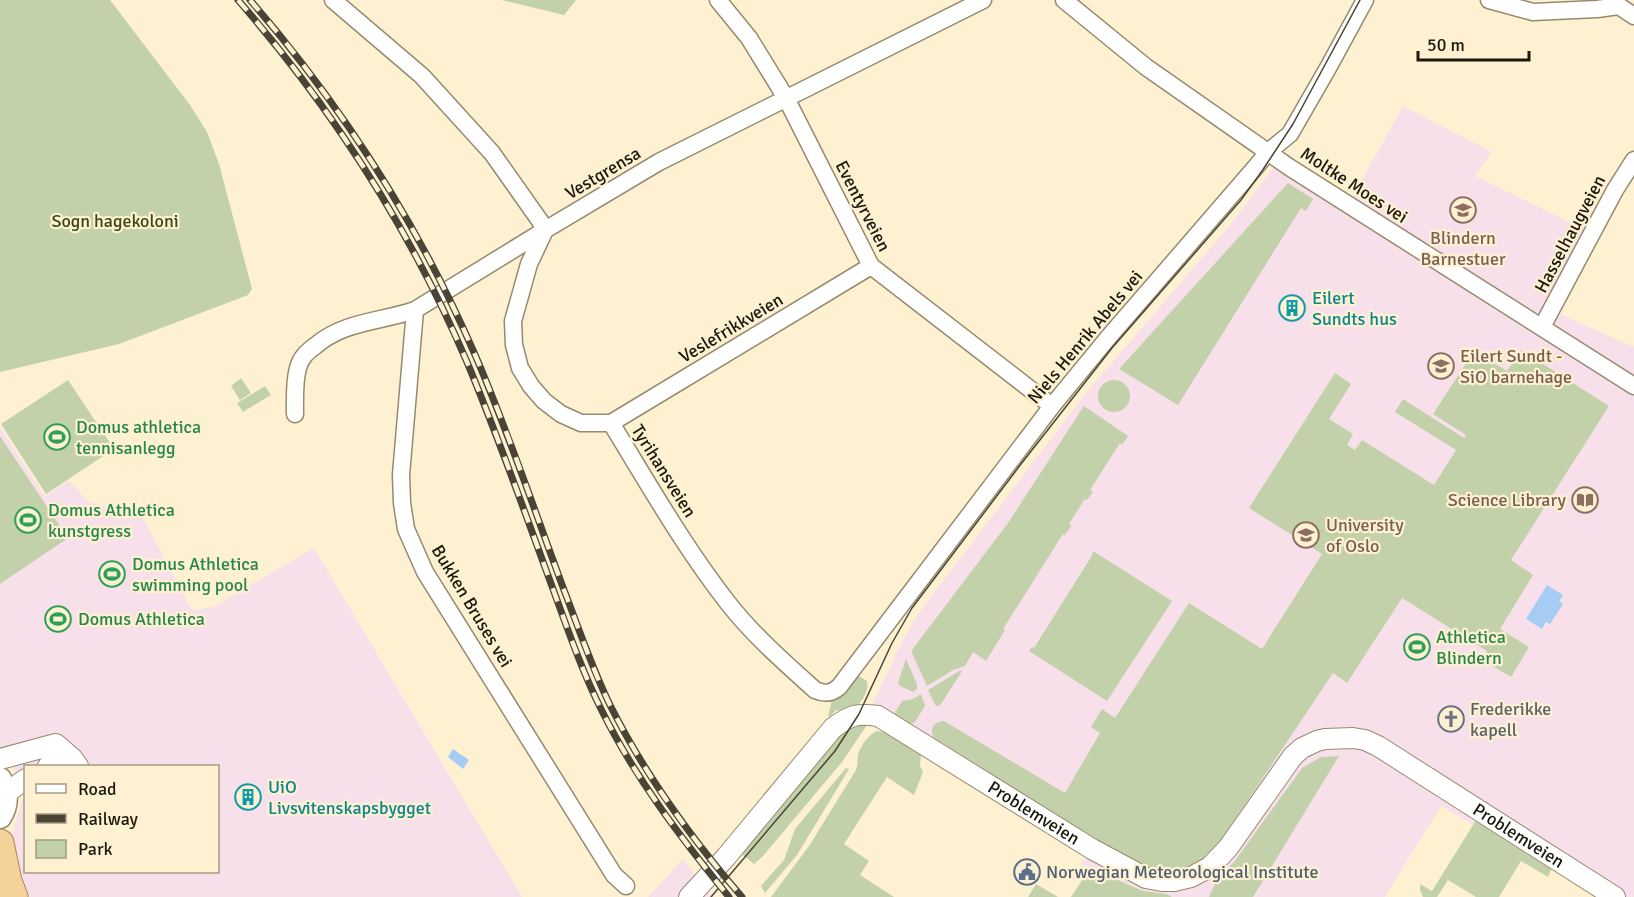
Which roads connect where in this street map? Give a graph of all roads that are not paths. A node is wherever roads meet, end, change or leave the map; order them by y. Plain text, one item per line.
1 (333, 0) edge
2 (718, 0) edge
3 (983, 0) edge
4 (1064, 0) edge
5 (1365, 0) edge
6 (1489, 0) edge
7 (1634, 16) edge
8 (786, 98) junction
9 (1268, 152) junction
10 (1634, 159) edge
11 (545, 230) junction
12 (871, 266) junction
13 (415, 310) junction
14 (1542, 327) junction
15 (1634, 386) edge
16 (1052, 406) junction
17 (295, 414) dead end
18 (610, 423) junction
19 (827, 693) joint
20 (0, 759) edge
21 (75, 762) edge
22 (50, 765) edge
23 (24, 780) edge
24 (3, 786) edge
25 (0, 817) edge
26 (0, 843) edge
27 (626, 886) dead end
28 (14, 897) edge
29 (689, 897) edge
30 (1615, 897) edge

1 - 11 street
2 - 8 street, Eventyrveien
3 - 8 street, Vestgrensa
4 - 9 street, Moltke Moes vei
5 - 9 street, Niels Henrik Abels vei
6 - 7 street
8 - 11 street, Vestgrensa
8 - 12 street, Eventyrveien
9 - 14 street, Moltke Moes vei
9 - 16 street, Niels Henrik Abels vei
10 - 14 street, Hasselhaugveien
11 - 13 street, Vestgrensa
11 - 18 street, Tyrihansveien
12 - 16 street, Eventyrveien
12 - 18 street, Veslefrikkveien
13 - 17 street, Vestgrensa
13 - 27 street, Bukken Bruses vei
14 - 15 street, Moltke Moes vei
16 - 19 street, Niels Henrik Abels vei
18 - 19 street, Tyrihansveien
20 - 21 street
21 - 22 street
23 - 24 street
24 - 25 main road
26 - 28 highway
29 - 30 street, Problemveien

